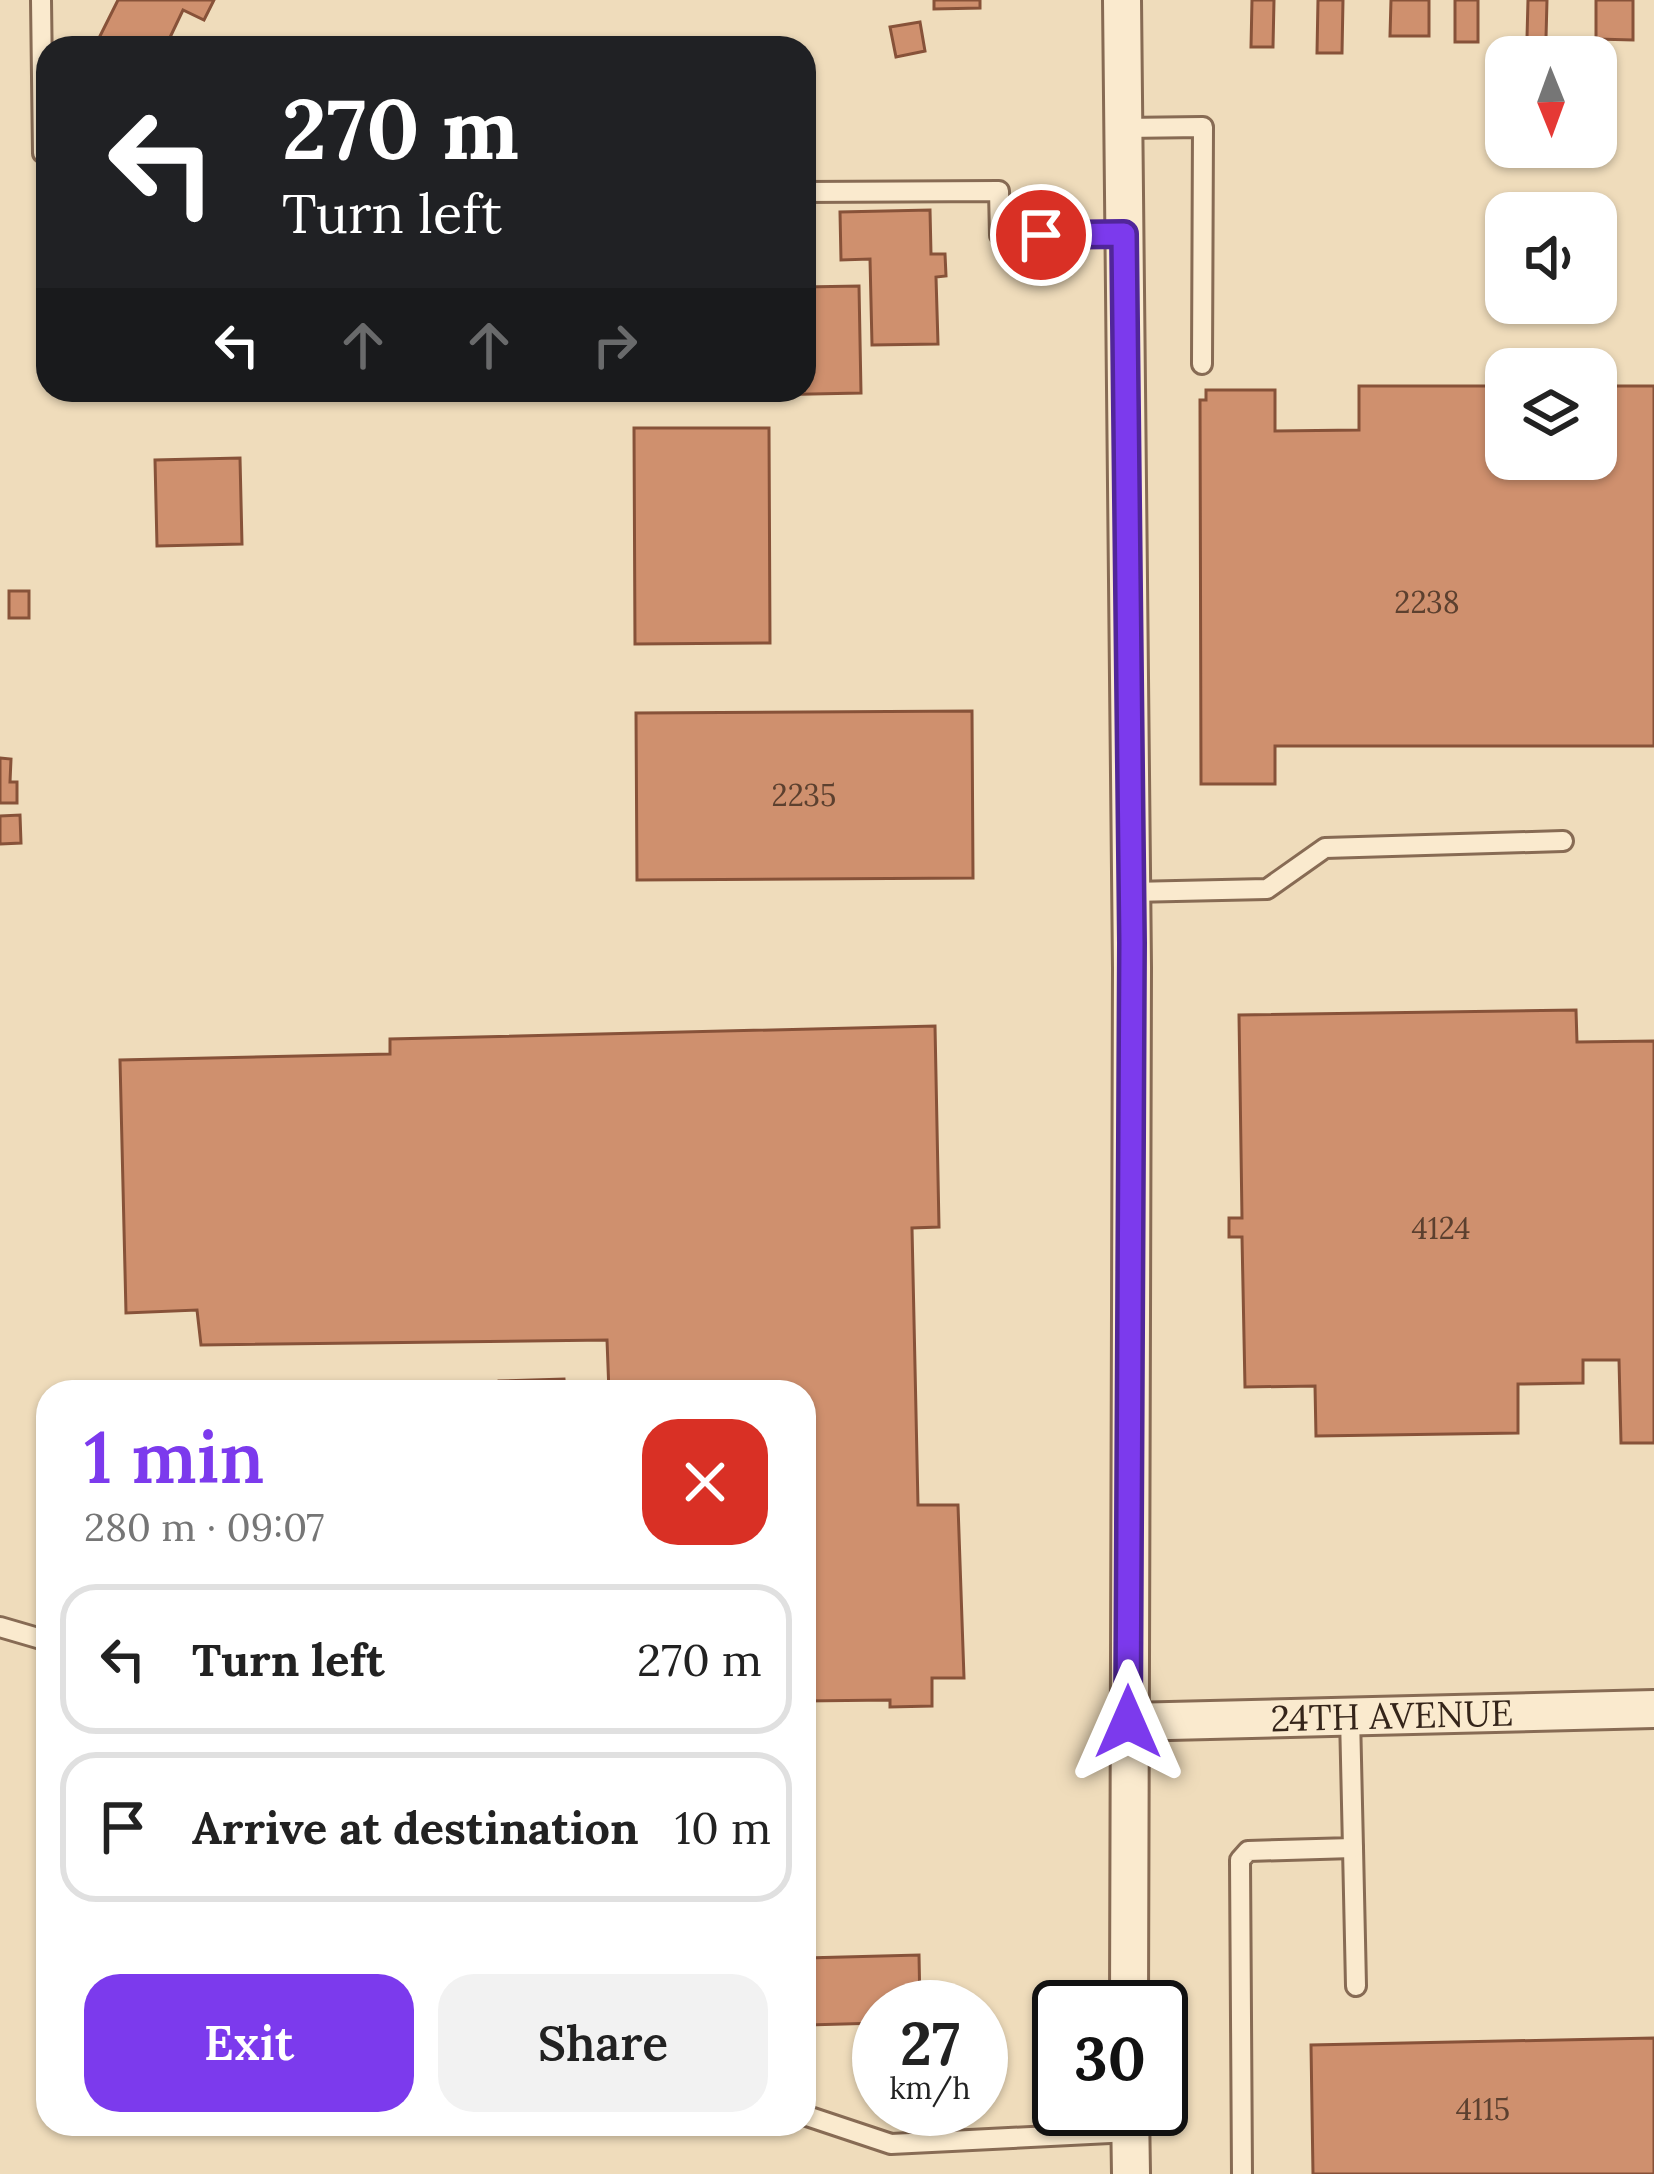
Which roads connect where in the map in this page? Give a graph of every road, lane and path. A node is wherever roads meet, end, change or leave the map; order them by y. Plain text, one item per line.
1 (41, 0) edge
2 (1122, 0) edge
3 (41, 36) edge
4 (1123, 128) junction
5 (816, 192) edge
6 (1124, 234) junction
7 (1202, 364) dead end
8 (1563, 842) dead end
9 (1131, 892) junction
10 (0, 1627) edge
11 (36, 1638) edge
12 (1654, 1708) edge
13 (1351, 1716) junction
14 (1128, 1722) junction
15 (1353, 1848) junction
16 (1130, 1980) edge
17 (1356, 1986) dead end
18 (816, 2120) edge
19 (1032, 2130) edge
20 (1130, 2136) edge
21 (1131, 2174) edge
22 (1242, 2174) edge

1 - 3 lane
2 - 4 street
4 - 6 street
4 - 7 lane
5 - 6 lane
6 - 9 street
8 - 9 lane
9 - 14 street
10 - 11 lane
12 - 13 street, 24TH AVENUE
13 - 14 street, 24TH AVENUE
13 - 15 lane
14 - 16 street
15 - 17 lane
15 - 22 lane
18 - 19 lane
20 - 21 street

